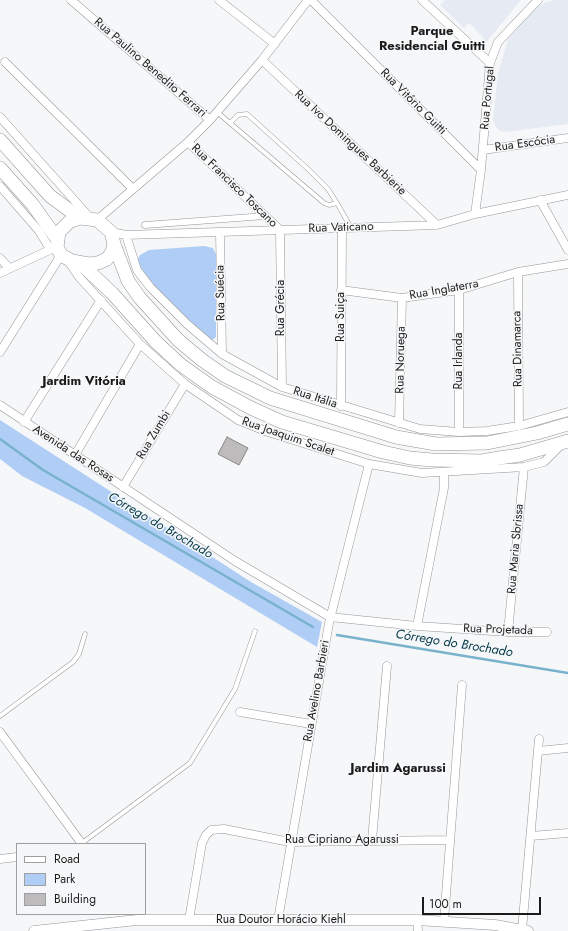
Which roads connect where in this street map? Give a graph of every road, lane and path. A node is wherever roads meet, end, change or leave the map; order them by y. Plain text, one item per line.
1 (71, 0) edge
2 (219, 0) edge
3 (308, 0) edge
4 (311, 0) edge
5 (422, 0) edge
6 (538, 0) edge
7 (275, 44) junction
8 (262, 60) junction
9 (4, 62) dead end
10 (490, 63) junction
11 (217, 112) junction
12 (0, 117) edge
13 (210, 120) junction
14 (230, 123) junction
15 (568, 138) edge
16 (0, 140) edge
17 (188, 142) junction
18 (483, 150) junction
19 (0, 168) edge
20 (481, 170) junction
21 (0, 186) edge
22 (133, 189) junction
23 (568, 195) edge
24 (540, 200) junction
25 (337, 203) junction
26 (475, 214) junction
27 (265, 216) junction
28 (89, 219) junction
29 (145, 225) dead end
30 (437, 226) junction
31 (342, 228) junction
32 (351, 228) junction
33 (280, 230) junction
34 (220, 232) junction
35 (126, 235) junction
36 (113, 238) junction
37 (58, 250) junction
38 (568, 250) edge
39 (0, 258) edge
40 (80, 264) junction
41 (568, 264) edge
42 (9, 268) junction
43 (518, 272) junction
44 (0, 273) edge
45 (341, 290) junction
46 (459, 290) junction
47 (402, 298) junction
48 (101, 300) junction
49 (140, 344) junction
50 (0, 352) edge
51 (222, 354) junction
52 (185, 384) junction
53 (282, 387) junction
54 (0, 405) edge
55 (342, 406) junction
56 (568, 412) edge
57 (24, 422) junction
58 (400, 423) junction
59 (568, 424) edge
60 (519, 426) junction
61 (459, 432) junction
62 (565, 442) edge
63 (75, 455) junction
64 (369, 464) junction
65 (524, 467) junction
66 (444, 473) junction
67 (123, 487) junction
68 (330, 617) junction
69 (417, 626) junction
70 (255, 631) dead end
71 (508, 632) junction
72 (547, 632) dead end
73 (85, 634) dead end
74 (387, 666) dead end
75 (462, 685) dead end
76 (240, 712) dead end
77 (0, 716) edge
78 (312, 724) junction
79 (0, 732) edge
80 (539, 739) dead end
81 (568, 748) edge
82 (538, 750) junction
83 (568, 833) edge
84 (531, 836) junction
85 (372, 840) junction
86 (449, 840) junction
87 (290, 842) junction
88 (81, 843) edge
89 (83, 843) edge
90 (16, 857) edge
91 (0, 859) edge
92 (135, 917) edge
93 (189, 920) junction
94 (278, 920) junction
95 (417, 920) junction
96 (444, 921) junction
97 (83, 928) edge
98 (510, 929) edge
99 (525, 930) edge
100 (34, 931) edge
101 (418, 931) edge

1 - 13 street, Rua Paulino Benedito Ferrari
2 - 7 street
3 - 7 street
4 - 20 street, Rua Vitório Guitti
5 - 10 street
6 - 10 street, Rua Portugal
7 - 8 street
8 - 11 street
8 - 30 street, Rua Ivo Domingues Barbierie
9 - 22 street
10 - 18 street, Rua Portugal
11 - 13 street
11 - 14 lane
12 - 28 street
13 - 17 street
14 - 25 lane
14 - 25 lane
15 - 18 street, Rua Escócia
16 - 28 main road
17 - 22 street
17 - 27 street, Rua Francisco Toscano
18 - 20 street, Rua Portugal
19 - 37 main road
20 - 26 street, Rua Portugal
21 - 37 street, Rua Joaquim Scalet
22 - 28 street
23 - 24 street, Rua Vaticano
24 - 26 street, Rua Vaticano
24 - 38 street
25 - 32 lane
26 - 30 street, Rua Vaticano
27 - 29 street
27 - 33 street, Rua Francisco Toscano
28 - 36 main road
28 - 37 main road
30 - 32 street, Rua Vaticano
31 - 32 street, Rua Vaticano
31 - 33 street, Rua Vaticano
31 - 45 street, Rua Suiça
33 - 34 street, Rua Vaticano
33 - 53 street, Rua Grécia
34 - 35 street, Rua Vaticano
34 - 51 street, Rua Suécia
35 - 36 street, Rua Vaticano
35 - 51 street, Rua Itália
36 - 40 main road
36 - 59 main road
37 - 40 main road
37 - 42 street
37 - 48 street, Rua Joaquim Scalet
37 - 50 street
39 - 42 street
40 - 62 main road
41 - 43 street, Rua Inglaterra
42 - 44 street
43 - 46 street, Rua Inglaterra
43 - 60 street, Rua Dinamarca
45 - 47 street, Rua Inglaterra
45 - 55 street, Rua Suiça
46 - 47 street, Rua Inglaterra
46 - 61 street, Rua Irlanda
47 - 58 street, Rua Noruega
48 - 49 street, Rua Joaquim Scalet
48 - 57 street
49 - 52 street, Rua Joaquim Scalet
49 - 63 street
51 - 53 street, Rua Itália
52 - 64 street, Rua Joaquim Scalet
52 - 67 street, Rua Zumbi
53 - 55 street, Rua Itália
54 - 57 street, Avenida das Rosas
55 - 58 street, Rua Itália
56 - 60 street, Rua Itália
57 - 63 street, Avenida das Rosas
58 - 61 street, Rua Itália
60 - 61 street, Rua Itália
62 - 65 street, Rua Joaquim Scalet
63 - 67 street, Avenida das Rosas
64 - 66 street, Rua Joaquim Scalet
64 - 68 street, Rua Avelino Barbieri
65 - 66 street, Rua Joaquim Scalet
65 - 71 street, Rua Maria Sbrissa
66 - 69 street
67 - 68 street, Avenida das Rosas
68 - 69 street, Rua Projetada
68 - 78 street, Rua Avelino Barbieri
69 - 71 street, Rua Projetada
70 - 89 lane
71 - 72 street, Rua Projetada
73 - 77 lane
74 - 85 street
75 - 86 street
76 - 78 street
78 - 87 street, Rua Avelino Barbieri
79 - 88 street
80 - 82 street
81 - 82 street
82 - 84 street
83 - 84 street
84 - 99 street
85 - 86 street, Rua Cipriano Agarussi
85 - 87 street, Rua Cipriano Agarussi
86 - 96 street
87 - 93 street, Rua Cipriano Agarussi
87 - 94 street, Rua Avelino Barbieri
90 - 91 street
92 - 93 street, Rua Doutor Horácio Kiehl
92 - 97 street, Rua Doutor Horácio Kiehl
93 - 94 street, Rua Doutor Horácio Kiehl
94 - 95 street, Rua Doutor Horácio Kiehl
95 - 96 street, Rua Doutor Horácio Kiehl
95 - 101 street
96 - 98 street, Rua Doutor Horácio Kiehl
97 - 100 street, Rua Doutor Horácio Kiehl
98 - 99 street, Rua Doutor Horácio Kiehl

